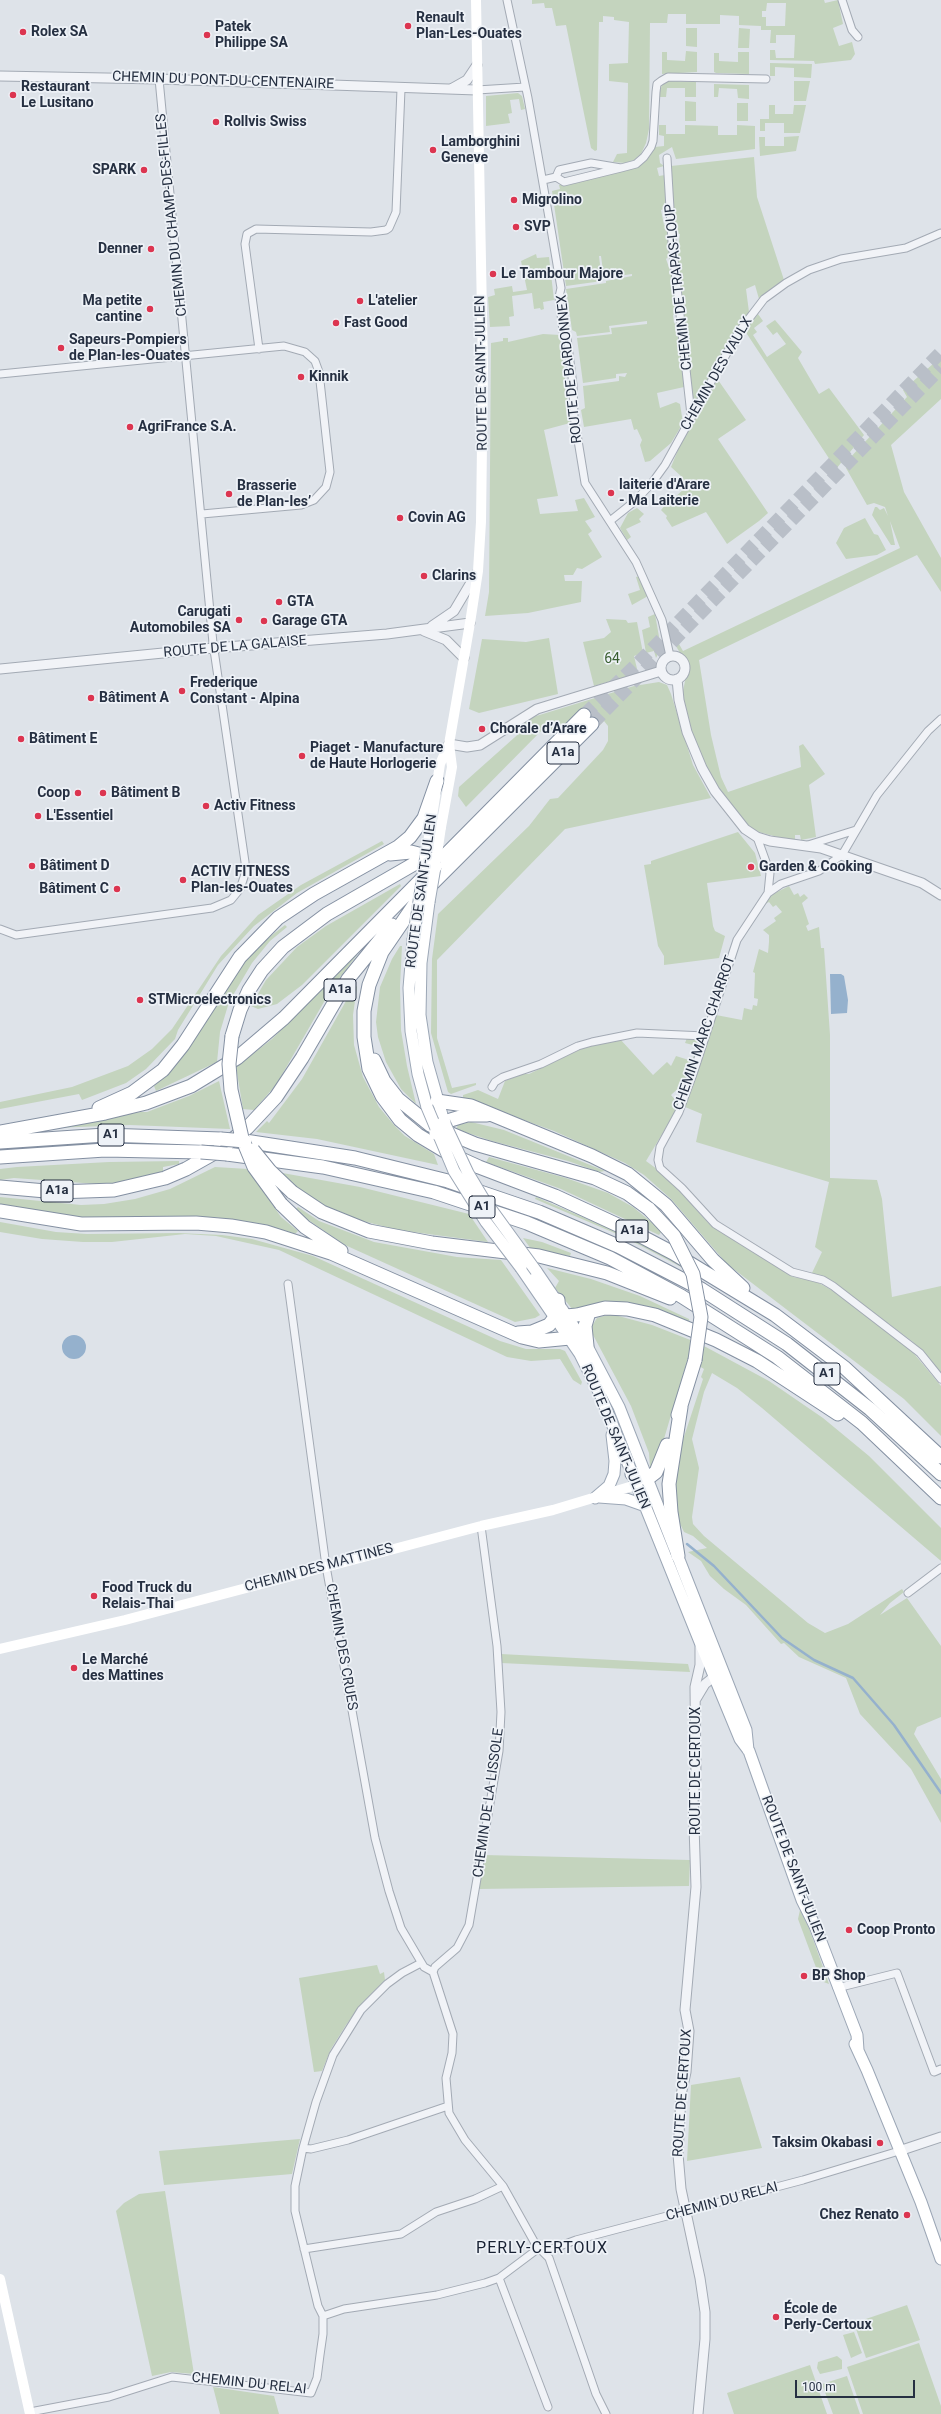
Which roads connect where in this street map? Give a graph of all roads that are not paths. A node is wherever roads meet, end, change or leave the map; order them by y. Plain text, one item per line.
1 (476, 0) edge
2 (506, 0) edge
3 (842, 0) edge
4 (858, 37) dead end
5 (477, 65) junction
6 (0, 76) edge
7 (160, 79) junction
8 (766, 79) dead end
9 (525, 87) junction
10 (401, 89) junction
11 (447, 90) junction
12 (478, 90) junction
13 (667, 158) dead end
14 (621, 168) junction
15 (558, 174) junction
16 (543, 180) junction
17 (941, 233) edge
18 (259, 349) junction
19 (186, 356) junction
20 (0, 374) edge
21 (691, 415) junction
22 (202, 514) junction
23 (610, 521) junction
24 (478, 571) junction
25 (470, 623) junction
26 (423, 630) junction
27 (214, 648) junction
28 (670, 656) junction
29 (464, 658) junction
30 (0, 669) edge
31 (661, 671) junction
32 (677, 679) junction
33 (941, 719) edge
34 (449, 744) junction
35 (437, 781) junction
36 (474, 825) junction
37 (856, 830) junction
38 (757, 837) junction
39 (808, 845) junction
40 (842, 855) junction
41 (426, 856) junction
42 (373, 860) junction
43 (435, 867) junction
44 (768, 893) junction
45 (421, 895) junction
46 (941, 895) edge
47 (0, 929) edge
48 (364, 1026) junction
49 (705, 1036) junction
50 (492, 1087) dead end
51 (432, 1104) junction
52 (494, 1116) junction
53 (237, 1118) junction
54 (445, 1119) junction
55 (57, 1121) junction
56 (0, 1132) edge
57 (436, 1133) junction
58 (0, 1142) edge
59 (0, 1157) edge
60 (0, 1187) edge
61 (0, 1211) edge
62 (368, 1268) junction
63 (288, 1284) dead end
64 (558, 1300) joint
65 (589, 1312) junction
66 (775, 1315) junction
67 (562, 1317) junction
68 (717, 1318) junction
69 (512, 1332) junction
70 (570, 1338) junction
71 (588, 1346) junction
72 (941, 1379) edge
73 (610, 1418) junction
74 (669, 1454) junction
75 (897, 1455) junction
76 (941, 1457) edge
77 (941, 1474) edge
78 (642, 1481) junction
79 (597, 1498) junction
80 (941, 1498) edge
81 (643, 1505) junction
82 (482, 1526) junction
83 (678, 1556) junction
84 (326, 1566) junction
85 (941, 1568) edge
86 (908, 1593) dead end
87 (700, 1642) junction
88 (0, 1649) edge
89 (719, 1674) junction
90 (696, 1699) junction
91 (421, 1963) junction
92 (433, 1972) junction
93 (837, 1988) junction
94 (941, 2069) edge
95 (448, 2106) junction
96 (941, 2137) edge
97 (303, 2148) junction
98 (899, 2151) junction
99 (503, 2186) junction
100 (686, 2211) junction
101 (304, 2249) junction
102 (542, 2250) junction
103 (941, 2259) edge
104 (499, 2278) junction
105 (0, 2279) edge
106 (323, 2316) junction
107 (548, 2407) dead end
108 (30, 2413) edge
109 (606, 2414) edge
110 (698, 2414) edge

1 - 5 main road, ROUTE DE SAINT-JULIEN
2 - 9 street, ROUTE DE BARDONNEX
3 - 4 street
5 - 11 street, CHEMIN DU PONT-DU-CENTENAIRE
5 - 12 main road, ROUTE DE SAINT-JULIEN
6 - 7 street, CHEMIN DU PONT-DU-CENTENAIRE
7 - 10 street, CHEMIN DU PONT-DU-CENTENAIRE
7 - 19 street, CHEMIN DU CHAMP-DES-FILLES
8 - 14 street
9 - 12 street
9 - 16 street, ROUTE DE BARDONNEX
10 - 11 street, CHEMIN DU PONT-DU-CENTENAIRE
10 - 18 street
11 - 12 street, CHEMIN DU PONT-DU-CENTENAIRE
12 - 24 main road, ROUTE DE SAINT-JULIEN
13 - 21 street, CHEMIN DE TRAPAS-LOUP
14 - 15 street
14 - 15 street
15 - 16 street
16 - 23 street, ROUTE DE BARDONNEX
17 - 21 street, CHEMIN DES VAULX
18 - 19 street
18 - 22 street
19 - 20 street
19 - 22 street, CHEMIN DU CHAMP-DES-FILLES
21 - 23 street, CHEMIN DES VAULX
22 - 27 street, CHEMIN DU CHAMP-DES-FILLES
23 - 28 street, ROUTE DE BARDONNEX
24 - 25 main road, ROUTE DE SAINT-JULIEN
24 - 26 street
25 - 26 street, ROUTE DE LA GALAISE
25 - 29 main road, ROUTE DE SAINT-JULIEN
26 - 27 street, ROUTE DE LA GALAISE
26 - 29 street
27 - 30 street, ROUTE DE LA GALAISE
27 - 47 street, CHEMIN DU CHAMP-DES-FILLES
28 - 31 street
28 - 32 street
29 - 34 main road, ROUTE DE SAINT-JULIEN
31 - 32 street
31 - 34 street
32 - 38 street
33 - 37 street
34 - 35 main road, ROUTE DE SAINT-JULIEN
34 - 43 main road, ROUTE DE SAINT-JULIEN, bridge
35 - 41 main road, ROUTE DE SAINT-JULIEN
35 - 42 highway
36 - 45 highway, A1a
36 - 53 highway, A1a, bridge
36 - 55 highway, A1a
37 - 39 street
37 - 40 street
38 - 39 street
38 - 44 street, CHEMIN MARC CHARROT
39 - 40 street
40 - 44 street
40 - 46 street
41 - 42 highway
41 - 43 highway, bridge
41 - 51 main road, ROUTE DE SAINT-JULIEN, bridge
42 - 55 highway
43 - 51 main road, ROUTE DE SAINT-JULIEN, bridge
44 - 49 street, CHEMIN MARC CHARROT
45 - 48 highway, A1a
45 - 60 highway, A1a
48 - 66 highway, A1a
48 - 74 highway, bridge
49 - 50 street
49 - 72 street, CHEMIN MARC CHARROT
51 - 52 highway
51 - 54 main road, ROUTE DE SAINT-JULIEN
51 - 57 main road, ROUTE DE SAINT-JULIEN, bridge
52 - 54 highway
52 - 66 highway
53 - 62 highway, bridge
53 - 68 highway, A1a, bridge
54 - 57 highway, bridge
54 - 64 main road, ROUTE DE SAINT-JULIEN, bridge
55 - 56 highway, A1a
57 - 67 main road, ROUTE DE SAINT-JULIEN, bridge
58 - 77 highway, A1, bridge
59 - 68 highway, A1, bridge
61 - 62 highway
62 - 69 highway
63 - 84 street, CHEMIN DES CRUES
64 - 67 highway
65 - 67 highway
65 - 71 highway
65 - 75 highway
66 - 76 highway, A1a
67 - 69 highway
67 - 70 main road, ROUTE DE SAINT-JULIEN
67 - 71 main road, ROUTE DE SAINT-JULIEN
68 - 75 highway, A1
69 - 70 highway
70 - 73 main road, ROUTE DE SAINT-JULIEN
71 - 78 main road, ROUTE DE SAINT-JULIEN
73 - 78 main road, ROUTE DE SAINT-JULIEN
73 - 79 main road
74 - 78 highway
74 - 83 highway
75 - 80 highway, A1
78 - 79 main road, CHEMIN DES MATTINES
78 - 81 main road, ROUTE DE SAINT-JULIEN
78 - 83 main road, ROUTE DE SAINT-JULIEN
79 - 81 main road
79 - 82 main road, CHEMIN DES MATTINES
81 - 87 main road, ROUTE DE SAINT-JULIEN
82 - 84 main road, CHEMIN DES MATTINES
82 - 92 street, CHEMIN DE LA LISSOLE
83 - 89 main road, ROUTE DE SAINT-JULIEN
84 - 88 main road, CHEMIN DES MATTINES
84 - 91 street, CHEMIN DES CRUES
85 - 86 street
87 - 89 main road, ROUTE DE SAINT-JULIEN
87 - 90 street, ROUTE DE CERTOUX
89 - 90 street, ROUTE DE CERTOUX
89 - 93 main road, ROUTE DE SAINT-JULIEN
90 - 100 street, ROUTE DE CERTOUX
91 - 92 street, CHEMIN DES CRUES
91 - 97 street
92 - 95 street
93 - 94 street
93 - 98 main road, ROUTE DE SAINT-JULIEN
95 - 97 street
95 - 99 street
96 - 98 street
97 - 101 street
98 - 100 street, CHEMIN DU RELAI
98 - 103 main road, ROUTE DE SAINT-JULIEN
99 - 101 street
99 - 102 street
100 - 102 street, CHEMIN DU RELAI
100 - 110 street, ROUTE DE CERTOUX
101 - 106 street
102 - 104 street, CHEMIN DU RELAI
102 - 109 street
104 - 106 street, CHEMIN DU RELAI
104 - 107 street
105 - 108 main road
106 - 108 street, CHEMIN DU RELAI

